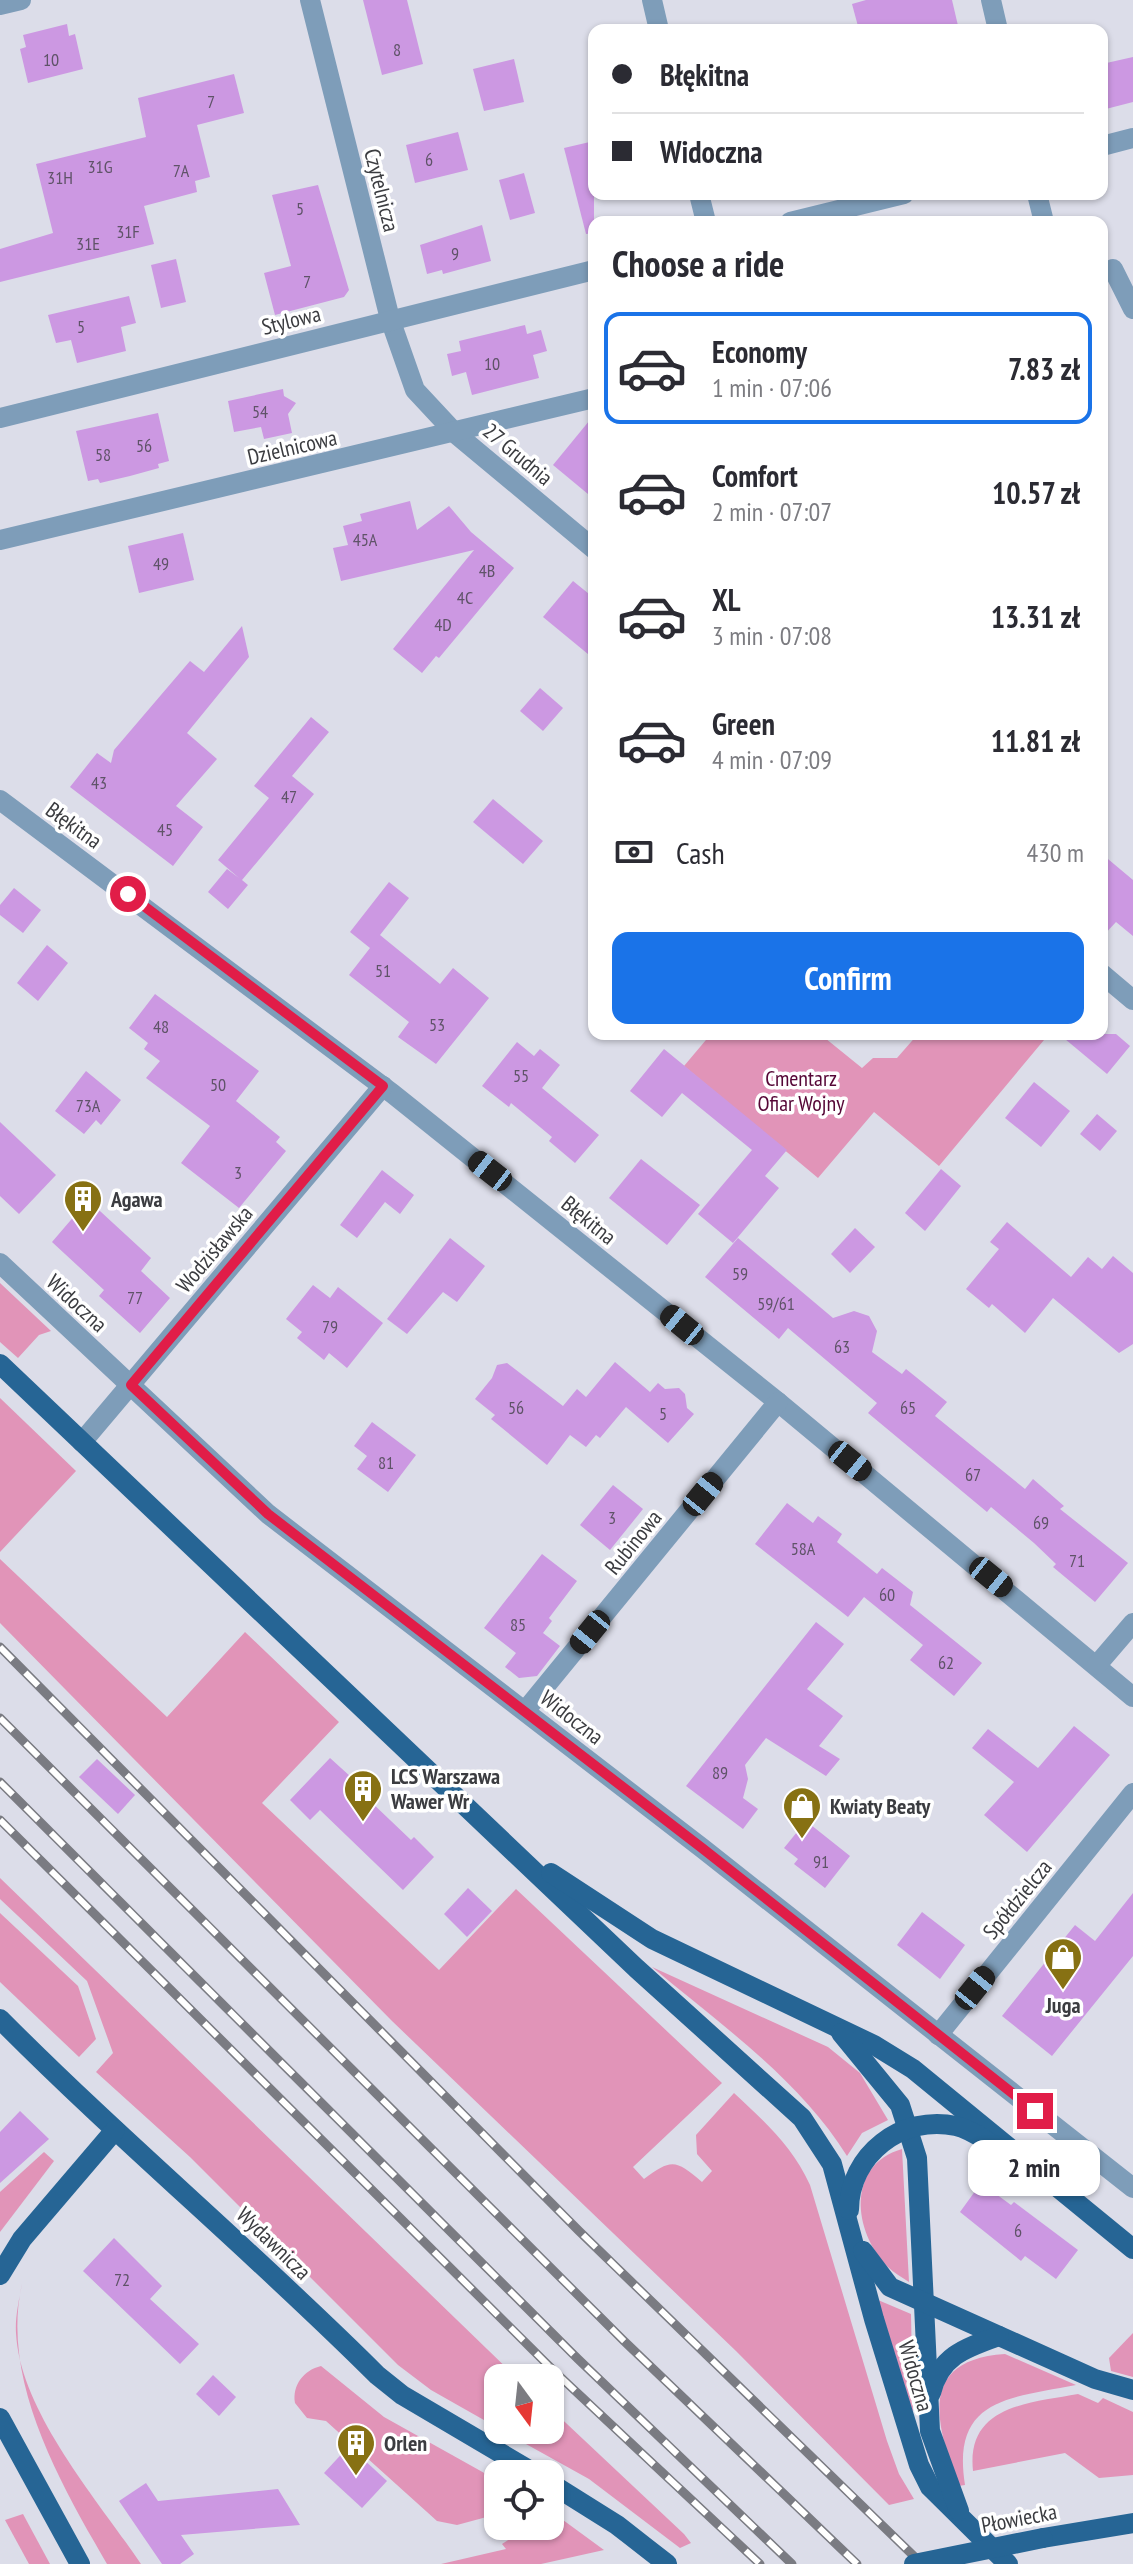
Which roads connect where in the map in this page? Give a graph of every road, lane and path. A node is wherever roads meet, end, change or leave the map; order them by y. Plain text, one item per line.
1 (21, 0) edge
2 (310, 0) edge
3 (652, 0) edge
4 (991, 0) edge
5 (0, 5) edge
6 (658, 24) edge
7 (997, 24) edge
8 (1133, 138) edge
9 (1108, 144) edge
10 (880, 200) edge
11 (814, 216) edge
12 (1116, 268) edge
13 (588, 271) edge
14 (1133, 309) edge
15 (390, 319) junction
16 (415, 390) joint
17 (588, 400) edge
18 (0, 418) edge
19 (456, 434) junction
20 (0, 540) edge
21 (588, 544) edge
22 (0, 800) edge
23 (1108, 979) edge
24 (1133, 1000) edge
25 (383, 1086) junction
26 (0, 1263) edge
27 (0, 1364) edge
28 (131, 1385) junction
29 (778, 1402) junction
30 (82, 1442) junction
31 (1133, 1623) edge
32 (1097, 1665) junction
33 (1133, 1697) edge
34 (525, 1711) junction
35 (1133, 1793) edge
36 (507, 1844) junction
37 (0, 2019) edge
38 (837, 2028) junction
39 (938, 2035) junction
40 (909, 2129) junction
41 (115, 2130) junction
42 (1023, 2161) junction
43 (1133, 2188) edge
44 (851, 2229) junction
45 (1133, 2249) edge
46 (0, 2275) edge
47 (923, 2303) junction
48 (999, 2336) junction
49 (1133, 2390) edge
50 (928, 2405) junction
51 (0, 2418) edge
52 (512, 2460) edge
53 (564, 2492) edge
54 (963, 2523) junction
55 (1133, 2523) edge
56 (80, 2564) edge
57 (667, 2564) edge
58 (914, 2564) edge
59 (1008, 2564) edge

1 - 5 street
2 - 15 street, Czytelnicza
3 - 6 street
4 - 7 street
8 - 9 street
10 - 11 street
12 - 14 street
13 - 15 street, Stylowa
15 - 16 street, Czytelnicza
15 - 18 street, Stylowa
16 - 19 street, 27 Grudnia
17 - 19 street, Dzielnicowa
19 - 20 street, Dzielnicowa
19 - 21 street, 27 Grudnia
22 - 25 street, Błękitna
23 - 24 street
25 - 28 street, Wodzisławska
25 - 29 street, Błękitna
26 - 28 street, Widoczna
27 - 30 main road, Widoczna
28 - 30 street, Wodzisławska
28 - 34 street, Widoczna
29 - 32 street, Błękitna
29 - 34 street, Rubinowa
30 - 36 main road, Widoczna
31 - 32 street
32 - 33 street, Błękitna
34 - 39 street, Widoczna
35 - 39 street, Spółdzielcza
36 - 38 main road, Widoczna
36 - 44 main road, Widoczna
37 - 41 main road, Wydawnicza
38 - 40 main road, Widoczna
38 - 42 main road, Widoczna
39 - 43 street, Widoczna
40 - 42 main road
40 - 44 main road
40 - 47 main road, Widoczna
41 - 46 main road
41 - 52 main road, Wydawnicza
42 - 45 main road, Widoczna
44 - 47 main road, Widoczna
44 - 54 main road, Widoczna
47 - 48 main road, Widoczna
47 - 50 main road
48 - 49 main road, Widoczna
48 - 50 main road
50 - 54 main road
51 - 56 main road
53 - 57 main road
54 - 59 main road, Widoczna
55 - 58 main road, Płowiecka, bridge

